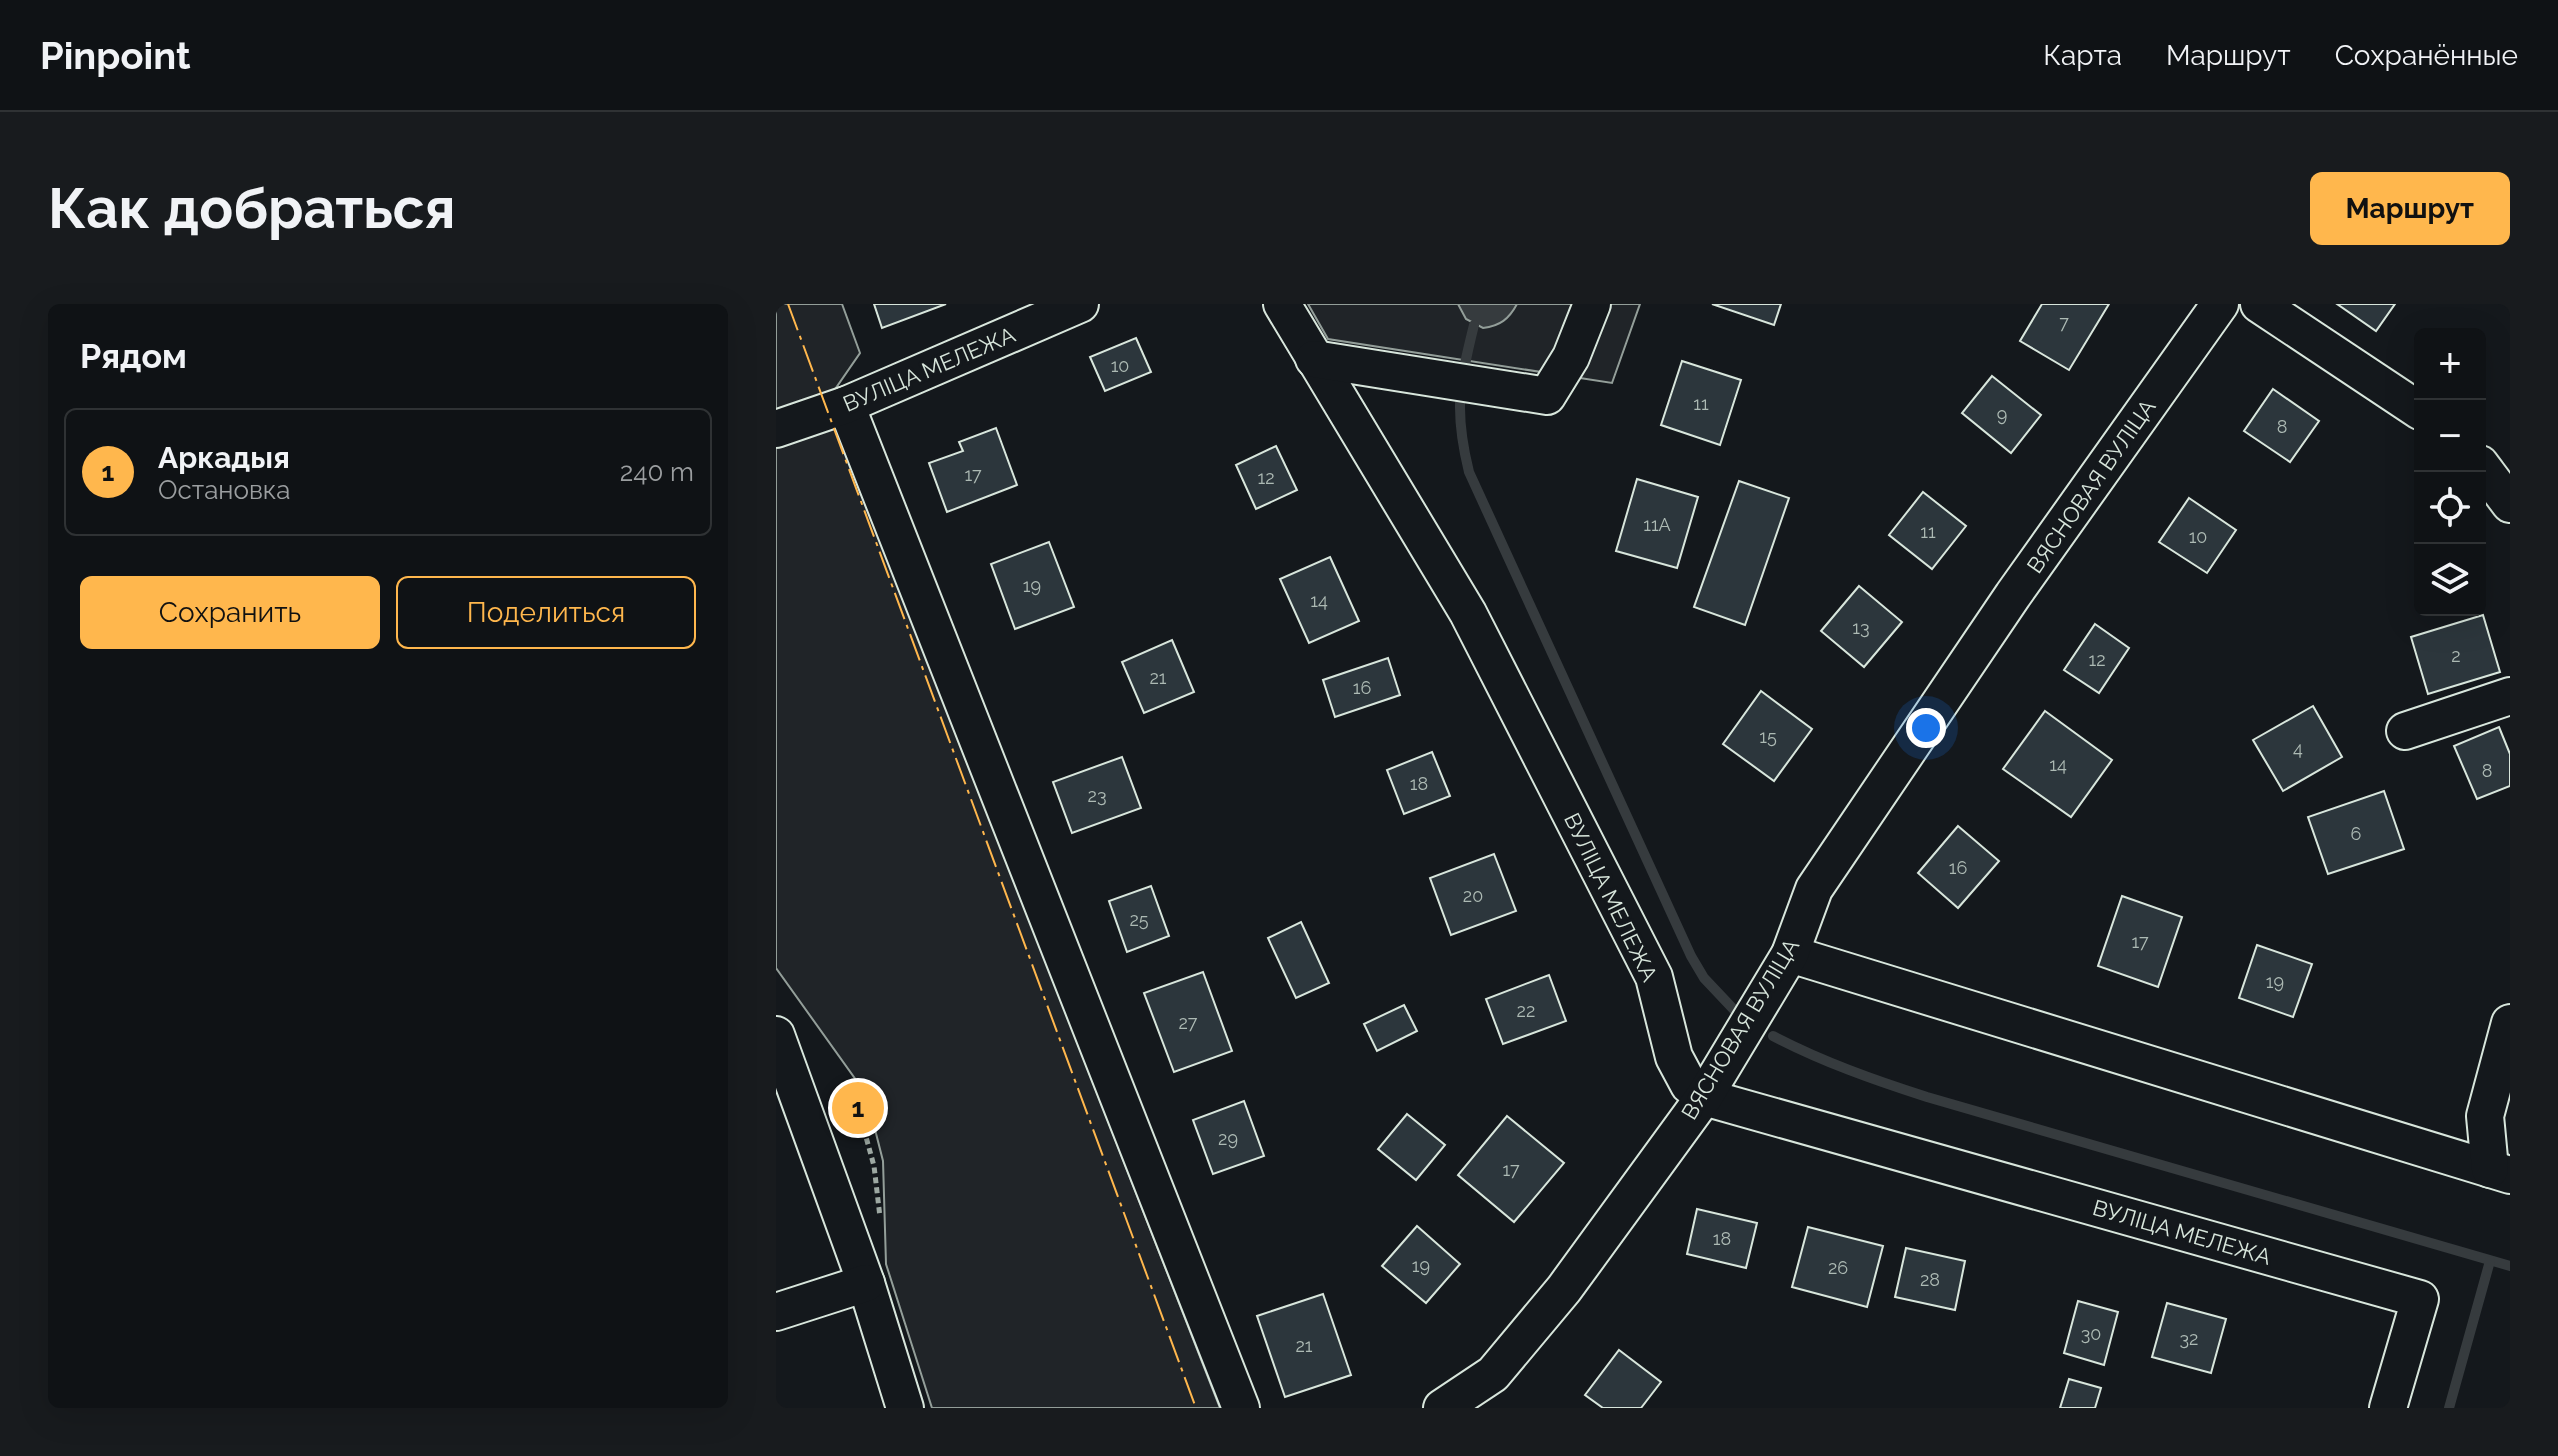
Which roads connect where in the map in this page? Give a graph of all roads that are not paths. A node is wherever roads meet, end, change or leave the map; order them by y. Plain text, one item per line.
1 (1080, 304) edge
2 (1282, 304) edge
3 (1592, 304) edge
4 (2259, 304) edge
5 (2215, 306) edge
6 (1314, 359) junction
7 (846, 405) junction
8 (2414, 407) edge
9 (776, 429) edge
10 (2486, 472) edge
11 (2510, 504) edge
12 (2510, 696) edge
13 (2405, 731) dead end
14 (1790, 954) junction
15 (2510, 1023) edge
16 (776, 1035) edge
17 (1704, 1097) junction
18 (2500, 1172) edge
19 (866, 1283) junction
20 (776, 1312) edge
21 (905, 1408) edge
22 (1241, 1408) edge
23 (1442, 1408) edge
24 (2388, 1408) edge

1 - 7 street, ВУЛІЦА МЕЛЕЖА
2 - 6 street, ВУЛІЦА МЕЛЕЖА
3 - 6 street
4 - 8 street
5 - 14 street, ВЯСНОВАЯ ВУЛІЦА
6 - 17 street, ВУЛІЦА МЕЛЕЖА
7 - 9 street, ВУЛІЦА МЕЛЕЖА
7 - 22 street
10 - 11 street
12 - 13 street
14 - 17 street, ВЯСНОВАЯ ВУЛІЦА
14 - 18 street
15 - 18 street
16 - 19 street
17 - 23 street, ВЯСНОВАЯ ВУЛІЦА
17 - 24 street, ВУЛІЦА МЕЛЕЖА
19 - 20 street
19 - 21 street

